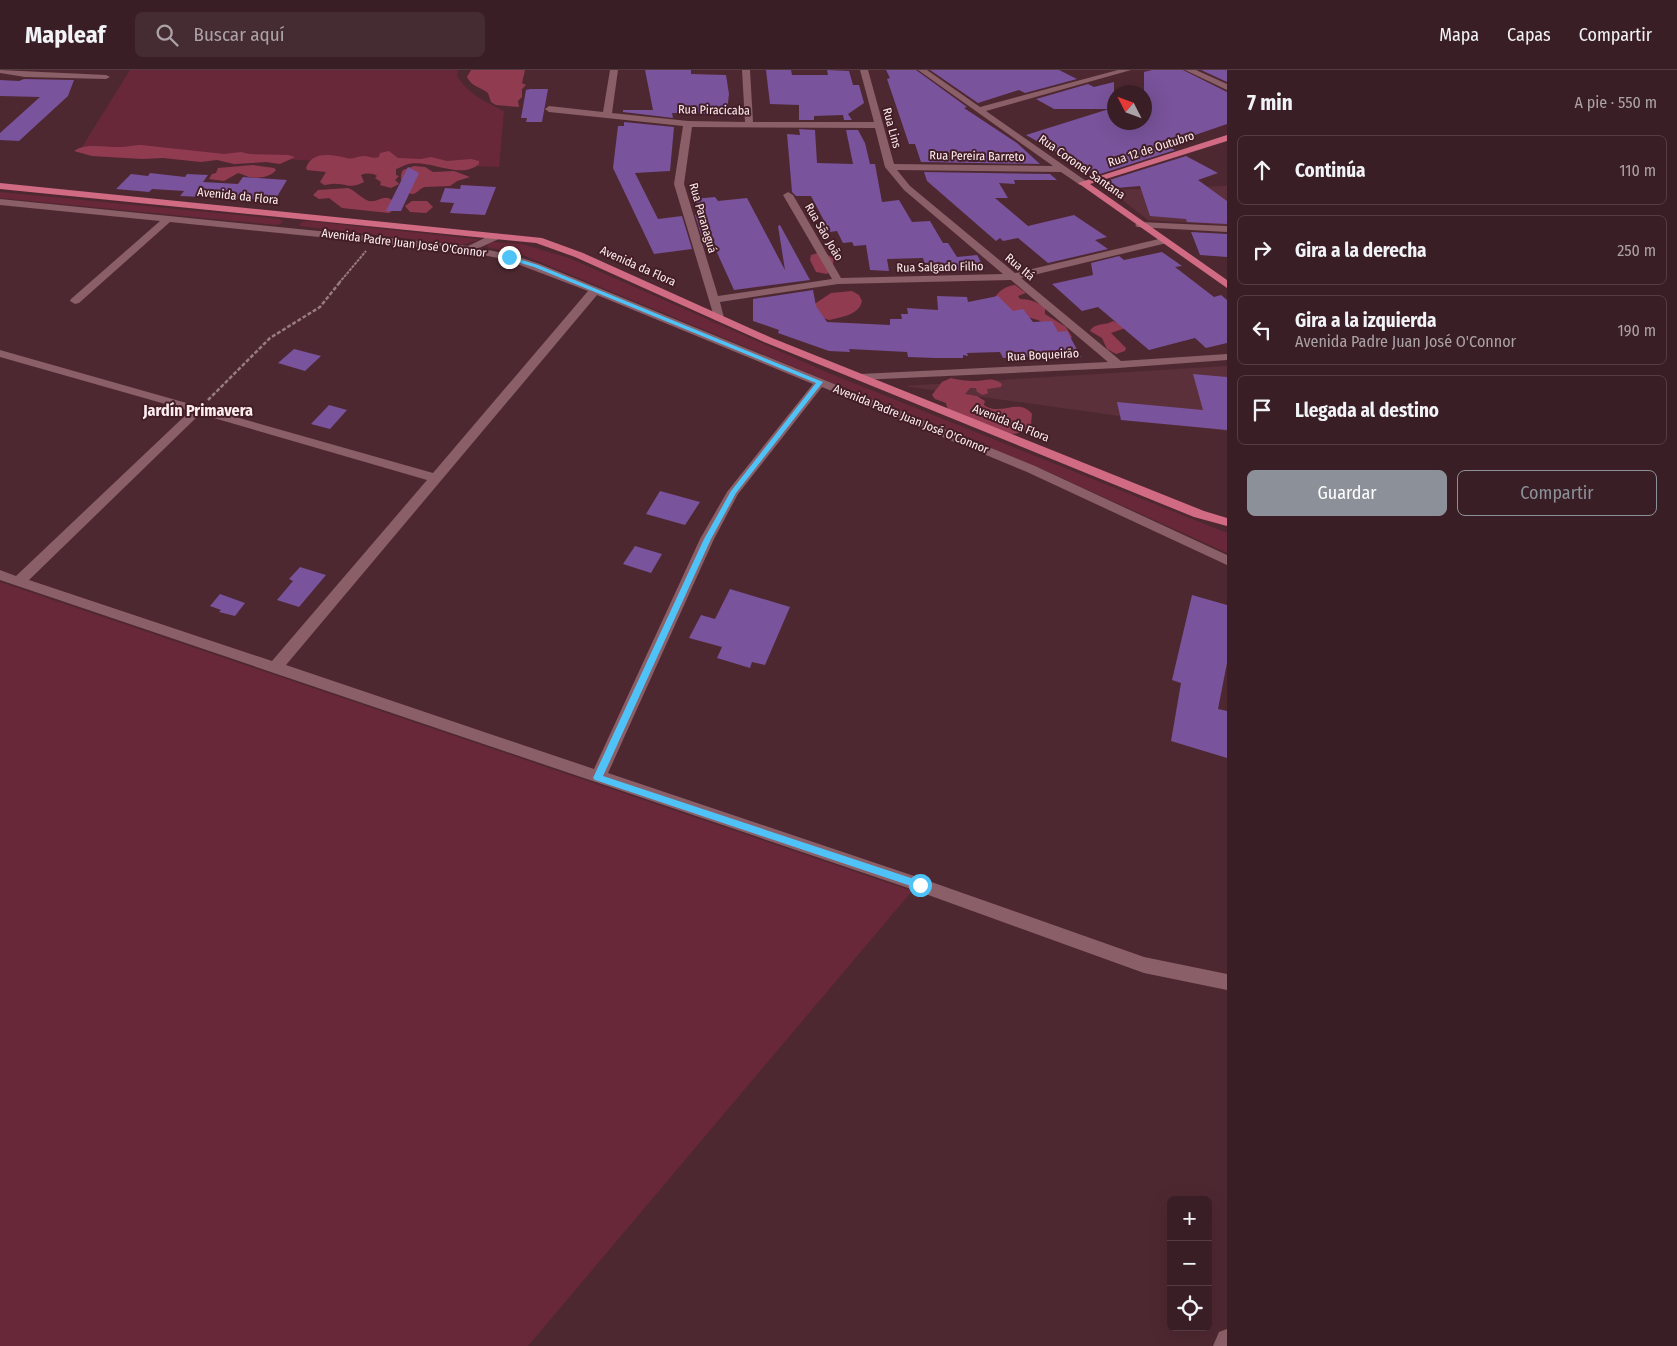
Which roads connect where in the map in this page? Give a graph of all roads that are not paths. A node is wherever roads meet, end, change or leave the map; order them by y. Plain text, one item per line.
1 (614, 70) edge
2 (746, 70) edge
3 (864, 70) edge
4 (922, 70) edge
5 (1127, 70) edge
6 (1189, 70) edge
7 (0, 71) edge
8 (106, 77) dead end
9 (1227, 87) edge
10 (549, 109) dead end
11 (978, 110) junction
12 (608, 115) junction
13 (688, 124) junction
14 (749, 124) junction
15 (878, 125) junction
16 (1227, 138) edge
17 (890, 167) junction
18 (1063, 169) junction
19 (1083, 183) junction
20 (0, 186) edge
21 (907, 188) joint
22 (788, 195) dead end
23 (0, 202) edge
24 (296, 215) junction
25 (168, 219) junction
26 (1140, 225) junction
27 (1227, 229) edge
28 (286, 230) junction
29 (497, 236) junction
30 (1163, 240) junction
31 (469, 249) junction
32 (1013, 277) junction
33 (838, 281) junction
34 (1227, 285) edge
35 (594, 291) junction
36 (714, 300) junction
37 (75, 301) dead end
38 (719, 318) junction
39 (3, 357) edge
40 (1227, 357) edge
41 (1118, 365) junction
42 (860, 377) junction
43 (820, 382) junction
44 (198, 410) junction
45 (436, 478) junction
46 (1227, 522) edge
47 (1227, 560) edge
48 (0, 576) edge
49 (18, 582) junction
50 (274, 668) junction
51 (598, 778) junction
52 (1227, 982) edge
53 (1227, 1340) edge
54 (1224, 1346) edge

1 - 12 street
2 - 14 street
3 - 15 street, Rua Lins
4 - 11 street, Rua Coronel Santana
5 - 11 street
6 - 9 street
7 - 8 street
10 - 12 street, Rua Piracicaba
11 - 18 street, Rua Coronel Santana
12 - 13 street, Rua Piracicaba
13 - 14 street, Rua Piracicaba
13 - 36 street, Rua Paranaguá
14 - 15 street, Rua Piracicaba
15 - 17 street, Rua Lins
16 - 19 main road, Rua 12 de Outubro
17 - 18 street, Rua Pereira Barreto
17 - 21 street, Rua Lins
18 - 19 street, Rua Coronel Santana
19 - 26 main road, Rua Coronel Santana
20 - 24 main road, Avenida da Flora
21 - 32 street, Rua Itá
22 - 33 street, Rua São João
23 - 25 street, Avenida Padre Juan José O'Connor
24 - 28 street
24 - 29 main road, Avenida da Flora
25 - 28 street, Avenida Padre Juan José O'Connor
25 - 37 street
26 - 27 street
26 - 30 main road, Rua Coronel Santana
28 - 31 street, Avenida Padre Juan José O'Connor
29 - 31 street
29 - 38 main road, Avenida da Flora
30 - 32 street, Rua Salgado Filho
30 - 34 main road, Rua Coronel Santana
31 - 35 street, Avenida Padre Juan José O'Connor
32 - 33 street, Rua Salgado Filho
32 - 41 street, Rua Itá
33 - 36 street, Rua Salgado Filho
35 - 43 street, Avenida Padre Juan José O'Connor
35 - 45 street
36 - 38 street, Rua Paranaguá
38 - 42 main road, Avenida da Flora
39 - 44 street
40 - 41 street, Rua Boqueirão
41 - 42 street, Rua Boqueirão
42 - 46 main road, Avenida da Flora
43 - 47 street, Avenida Padre Juan José O'Connor
43 - 51 street
44 - 45 street
44 - 49 street
45 - 50 street
48 - 49 street
49 - 50 street
50 - 51 street
51 - 52 street
53 - 54 street

